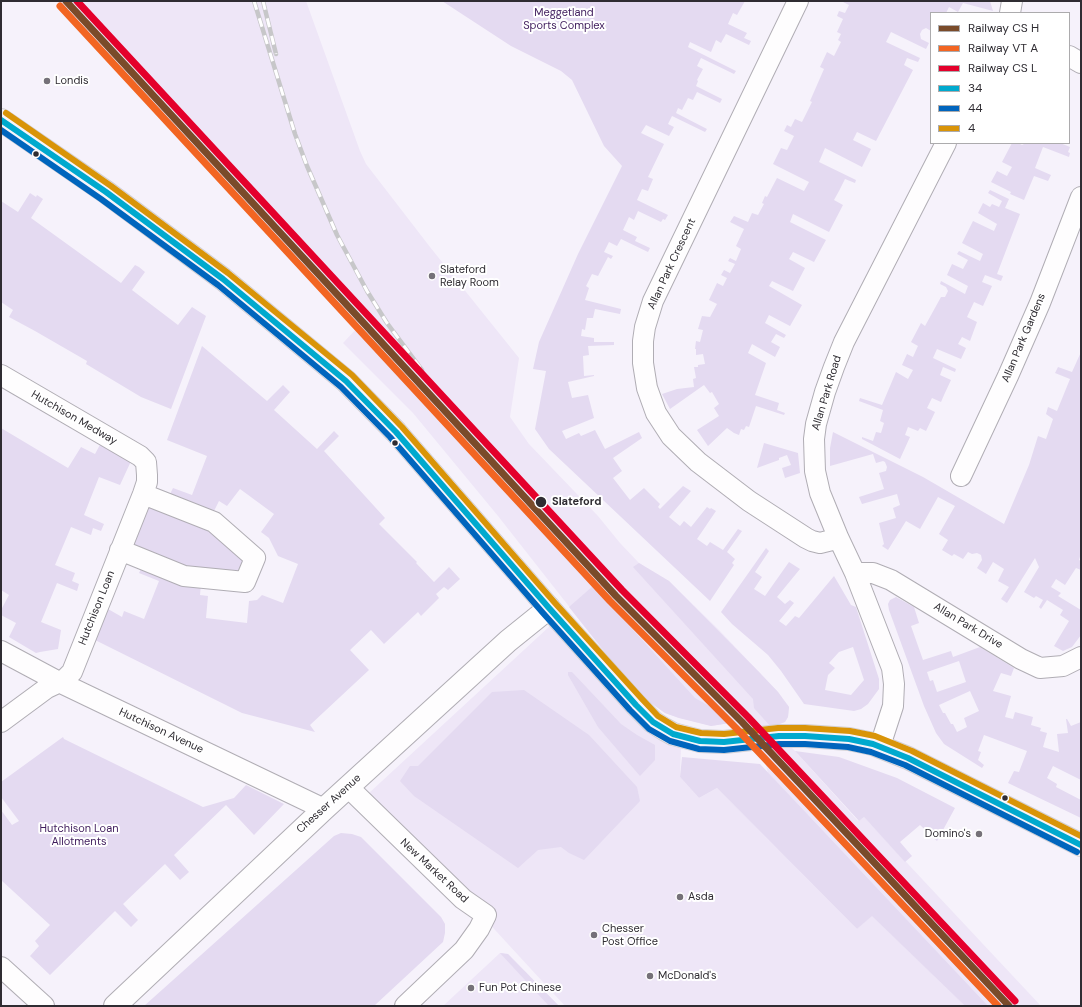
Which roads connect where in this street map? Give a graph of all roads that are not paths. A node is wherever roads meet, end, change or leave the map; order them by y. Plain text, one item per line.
1 (798, 1) edge
2 (1012, 1) edge
3 (1010, 12) edge
4 (1070, 57) edge
5 (1081, 63) edge
6 (1, 120) edge
7 (945, 144) edge
8 (1081, 197) edge
9 (1, 375) edge
10 (146, 462) joint
11 (961, 476) dead end
12 (143, 494) junction
13 (838, 537) junction
14 (120, 550) junction
15 (855, 573) junction
16 (549, 608) junction
17 (1, 651) edge
18 (1081, 657) edge
19 (59, 682) junction
20 (1, 722) edge
21 (880, 746) junction
22 (348, 787) junction
23 (324, 809) junction
24 (1081, 845) edge
25 (1, 967) edge
26 (44, 1006) edge
27 (115, 1006) edge
28 (405, 1006) edge

1 - 13 street, Allan Park Crescent
2 - 3 street
4 - 5 street
6 - 16 main road
7 - 13 street, Allan Park Road
8 - 11 street, Allan Park Gardens
9 - 10 street, Hutchison Medway
10 - 12 street, Hutchison Loan
12 - 14 street, Hutchison Loan
12 - 14 street
13 - 15 street, Allan Park Road
14 - 19 street, Hutchison Loan
15 - 18 street, Allan Park Drive
15 - 21 street, Allan Park Road
16 - 21 main road
16 - 22 street, Chesser Avenue
17 - 19 street, Hutchison Avenue
19 - 20 street, Hutchison Loan
19 - 23 street, Hutchison Avenue
21 - 24 main road
22 - 23 street, Chesser Avenue
22 - 28 street, New Market Road
23 - 27 street, Chesser Avenue
25 - 26 street

